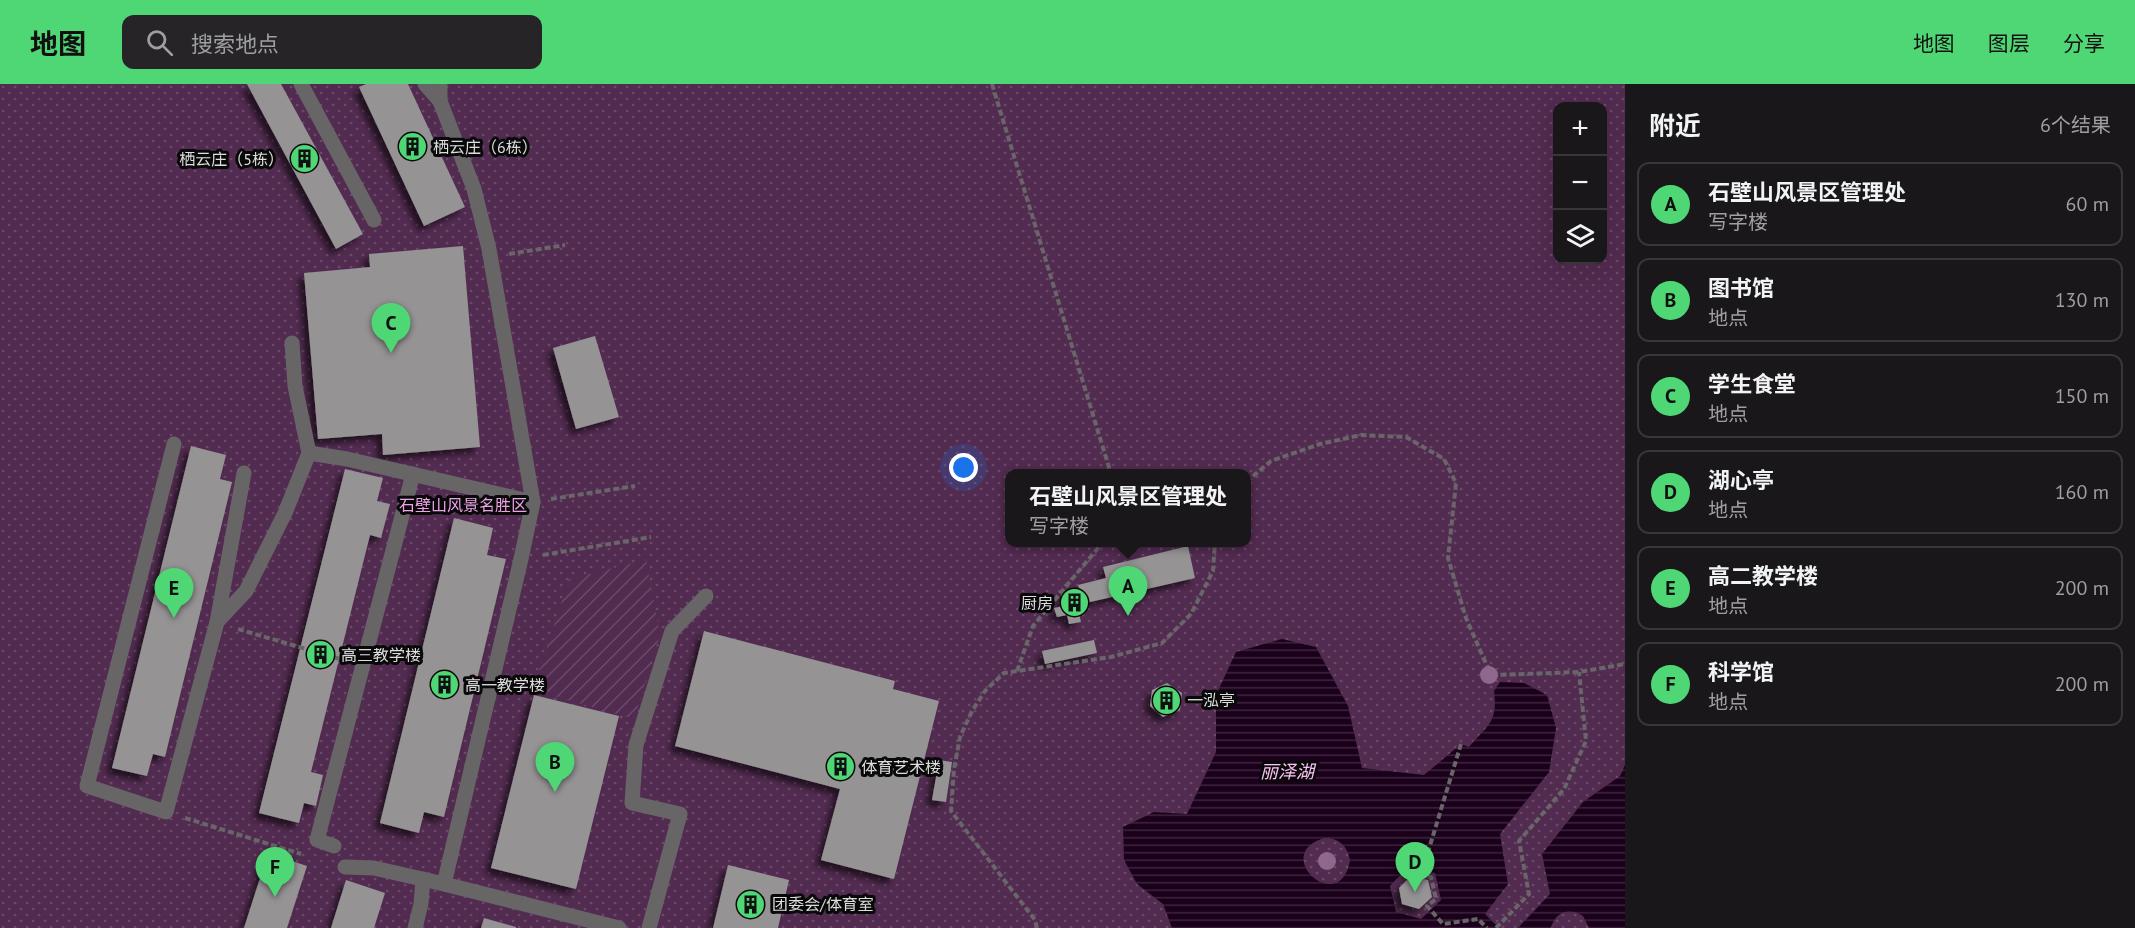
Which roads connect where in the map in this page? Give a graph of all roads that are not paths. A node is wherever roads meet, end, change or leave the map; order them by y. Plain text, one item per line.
1 (301, 84) edge
2 (425, 84) edge
3 (440, 84) edge
4 (440, 101) junction
5 (374, 220) dead end
6 (292, 343) dead end
7 (174, 444) dead end
8 (309, 453) junction
9 (244, 473) dead end
10 (413, 474) junction
11 (533, 502) junction
12 (706, 596) dead end
13 (217, 622) junction
14 (334, 846) dead end
15 (345, 867) dead end
16 (423, 879) junction
17 (444, 884) junction
18 (415, 928) edge
19 (619, 928) edge
20 (649, 928) edge

1 - 5 lane
2 - 4 lane
3 - 4 lane
4 - 11 lane
6 - 8 lane
7 - 13 lane
8 - 10 lane
8 - 13 lane
9 - 13 lane
10 - 11 lane
10 - 14 lane
11 - 17 lane
12 - 20 lane
15 - 16 lane
16 - 17 lane
16 - 18 lane
17 - 19 lane

